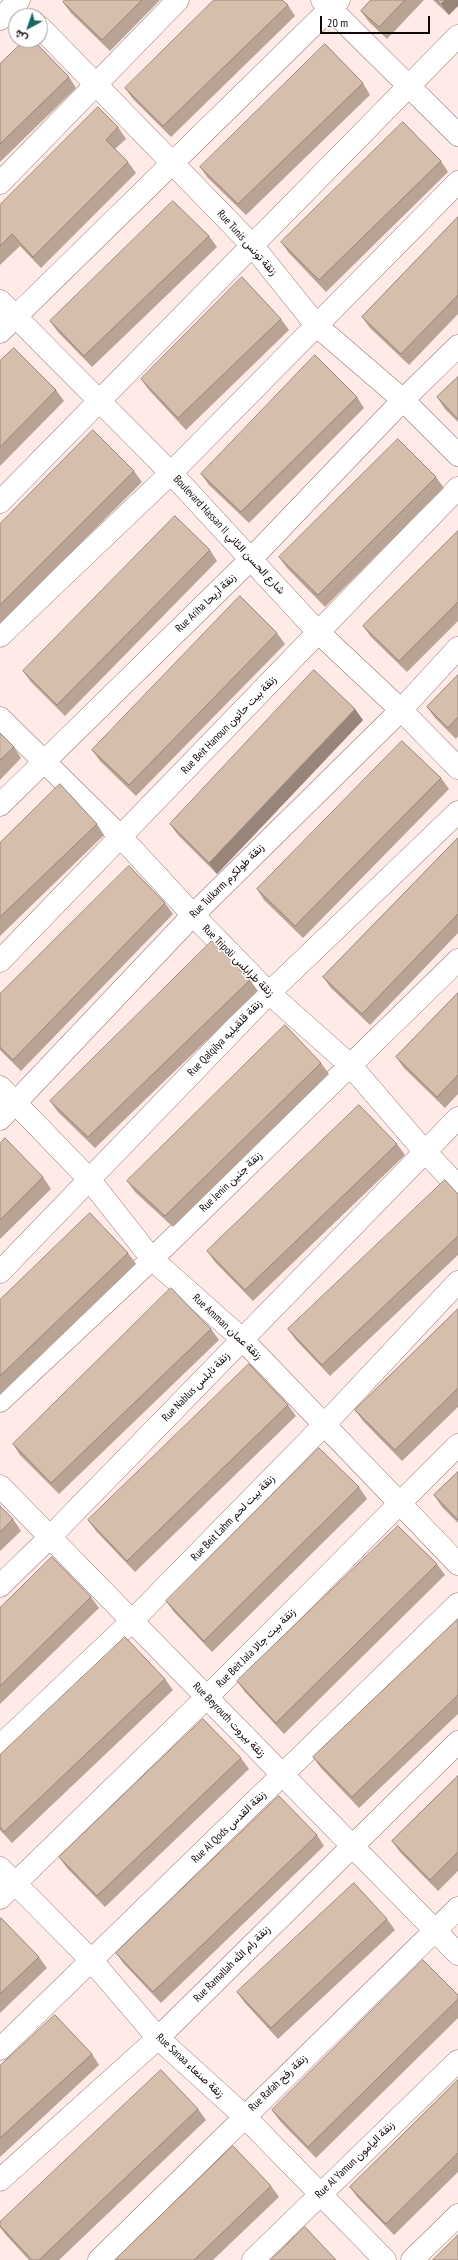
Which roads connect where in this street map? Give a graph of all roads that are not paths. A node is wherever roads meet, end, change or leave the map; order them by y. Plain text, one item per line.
1 (178, 0) edge
2 (330, 3) edge
3 (20, 5) edge
4 (0, 19) edge
5 (48, 35) edge
6 (458, 36) edge
7 (96, 84) junction
8 (408, 87) junction
9 (458, 135) edge
10 (173, 163) junction
11 (458, 182) edge
12 (0, 183) edge
13 (252, 245) junction
14 (0, 301) edge
15 (16, 317) junction
16 (317, 326) junction
17 (0, 332) edge
18 (458, 346) edge
19 (403, 400) junction
20 (99, 402) junction
21 (458, 455) edge
22 (170, 473) junction
23 (458, 488) edge
24 (0, 502) edge
25 (252, 558) junction
26 (318, 632) junction
27 (0, 636) edge
28 (458, 648) edge
29 (401, 710) junction
30 (0, 718) edge
31 (43, 761) junction
32 (458, 768) edge
33 (0, 805) edge
34 (458, 812) edge
35 (121, 837) junction
36 (192, 915) junction
37 (0, 960) edge
38 (458, 960) edge
39 (269, 993) junction
40 (351, 1066) junction
41 (0, 1087) edge
42 (16, 1103) junction
43 (458, 1118) edge
44 (0, 1119) edge
45 (425, 1152) junction
46 (89, 1179) junction
47 (458, 1186) edge
48 (152, 1259) junction
49 (0, 1272) edge
50 (458, 1282) edge
51 (242, 1339) junction
52 (0, 1401) edge
53 (325, 1424) junction
54 (458, 1445) edge
55 (0, 1486) edge
56 (399, 1503) junction
57 (50, 1537) junction
58 (458, 1564) edge
59 (0, 1586) edge
60 (458, 1604) edge
61 (132, 1621) junction
62 (207, 1697) junction
63 (458, 1742) edge
64 (0, 1746) edge
65 (282, 1775) junction
66 (352, 1845) junction
67 (0, 1868) edge
68 (16, 1883) junction
69 (0, 1898) edge
70 (458, 1908) edge
71 (435, 1930) junction
72 (458, 1954) edge
73 (92, 1961) junction
74 (158, 2038) junction
75 (0, 2049) edge
76 (458, 2061) edge
77 (244, 2116) junction
78 (0, 2180) edge
79 (320, 2193) junction
80 (458, 2215) edge
81 (99, 2260) edge
82 (253, 2260) edge
83 (385, 2260) edge
84 (412, 2260) edge

1 - 7 street
2 - 8 street
2 - 10 street
3 - 4 street
5 - 7 street, Rue Tunis زنقة تونس
6 - 8 street
7 - 10 street, Rue Tunis زنقة تونس
7 - 12 street
8 - 9 street
8 - 13 street
10 - 13 street, Rue Tunis زنقة تونس
10 - 15 street
11 - 16 street
13 - 16 street, Rue Tunis زنقة تونس
13 - 20 street
14 - 15 street, Boulevard Hassan II شارع الحسن الثاني
15 - 17 street
15 - 20 street, Boulevard Hassan II شارع الحسن الثاني
16 - 19 street, Rue Tunis زنقة تونس
16 - 22 street
18 - 19 street, Rue Ariha زنقة أريحا
19 - 21 street, Rue Tunis زنقة تونس
19 - 25 street, Rue Ariha زنقة أريحا
20 - 22 street, Boulevard Hassan II شارع الحسن الثاني
20 - 24 street
22 - 25 street, Boulevard Hassan II شارع الحسن الثاني
22 - 27 street
23 - 26 street, Rue Beit Hanoun زنقة بيت حانون
25 - 26 street, Boulevard Hassan II شارع الحسن الثاني
25 - 31 street, Rue Ariha زنقة أريحا
26 - 29 street, Boulevard Hassan II شارع الحسن الثاني
26 - 35 street, Rue Beit Hanoun زنقة بيت حانون
28 - 29 street, Rue Tulkarm زنقة طولكرم
29 - 32 street, Boulevard Hassan II شارع الحسن الثاني
29 - 36 street, Rue Tulkarm زنقة طولكرم
30 - 31 street, Rue Tripoli زنقة طرابلس
31 - 33 street, Rue Ariha زنقة أريحا
31 - 35 street, Rue Tripoli زنقة طرابلس
34 - 39 street, Rue Qalqilya زنقة قلقيليه
35 - 36 street, Rue Tripoli زنقة طرابلس
35 - 37 street, Rue Beit Hanoun زنقة بيت حانون
36 - 39 street, Rue Tripoli زنقة طرابلس
36 - 42 street, Rue Tulkarm زنقة طولكرم
38 - 40 street, Rue Jenin زنقة جنين
39 - 40 street, Rue Tripoli زنقة طرابلس
39 - 46 street, Rue Qalqilya زنقة قلقيليه
40 - 45 street, Rue Tripoli زنقة طرابلس
40 - 48 street, Rue Jenin زنقة جنين
41 - 42 street, Rue Amman زنقة عمان
42 - 44 street, Rue Tulkarm زنقة طولكرم
42 - 46 street, Rue Amman زنقة عمان
43 - 45 street, Rue Nablus زنقة نابلس
45 - 47 street, Rue Tripoli زنقة طرابلس
45 - 51 street, Rue Nablus زنقة نابلس
46 - 48 street, Rue Amman زنقة عمان
46 - 49 street, Rue Qalqilya زنقة قلقيليه
48 - 51 street, Rue Amman زنقة عمان
48 - 52 street, Rue Jenin زنقة جنين
50 - 53 street, Rue Beit Lahm زنقة بيت لحم
51 - 53 street, Rue Amman زنقة عمان
51 - 57 street, Rue Nablus زنقة نابلس
53 - 56 street, Rue Amman زنقة عمان
53 - 61 street, Rue Beit Lahm زنقة بيت لحم
54 - 56 street, Rue Beit Jala زنقة بيت جالا
55 - 57 street, Rue Beyrouth زنقة بيروت
56 - 58 street, Rue Amman زنقة عمان
56 - 62 street, Rue Beit Jala زنقة بيت جالا
57 - 59 street, Rue Nablus زنقة نابلس
57 - 61 street, Rue Beyrouth زنقة بيروت
60 - 65 street, Rue Al Qods زنقة القدس
61 - 62 street, Rue Beyrouth زنقة بيروت
61 - 64 street, Rue Beit Lahm زنقة بيت لحم
62 - 65 street, Rue Beyrouth زنقة بيروت
62 - 68 street, Rue Beit Jala زنقة بيت جالا
63 - 66 street, Rue Ramallah زنقة رام الله
65 - 66 street, Rue Beyrouth زنقة بيروت
65 - 73 street, Rue Al Qods زنقة القدس
66 - 71 street, Rue Beyrouth زنقة بيروت
66 - 74 street, Rue Ramallah زنقة رام الله
67 - 68 street, Rue Sanaa زنقة صنعاء
68 - 69 street, Rue Beit Jala زنقة بيت جالا
68 - 73 street, Rue Sanaa زنقة صنعاء
70 - 71 street, Rue Rafah زنقة رفح
71 - 72 street, Rue Beyrouth زنقة بيروت
71 - 77 street, Rue Rafah زنقة رفح
73 - 74 street, Rue Sanaa زنقة صنعاء
73 - 75 street, Rue Al Qods زنقة القدس
74 - 77 street, Rue Sanaa زنقة صنعاء
74 - 78 street, Rue Ramallah زنقة رام الله
76 - 79 street, Rue Al Yamun زنقة اليامون
77 - 79 street, Rue Sanaa زنقة صنعاء
77 - 81 street, Rue Rafah زنقة رفح
79 - 82 street, Rue Al Yamun زنقة اليامون
79 - 83 street, Rue Sanaa زنقة صنعاء
80 - 84 street

